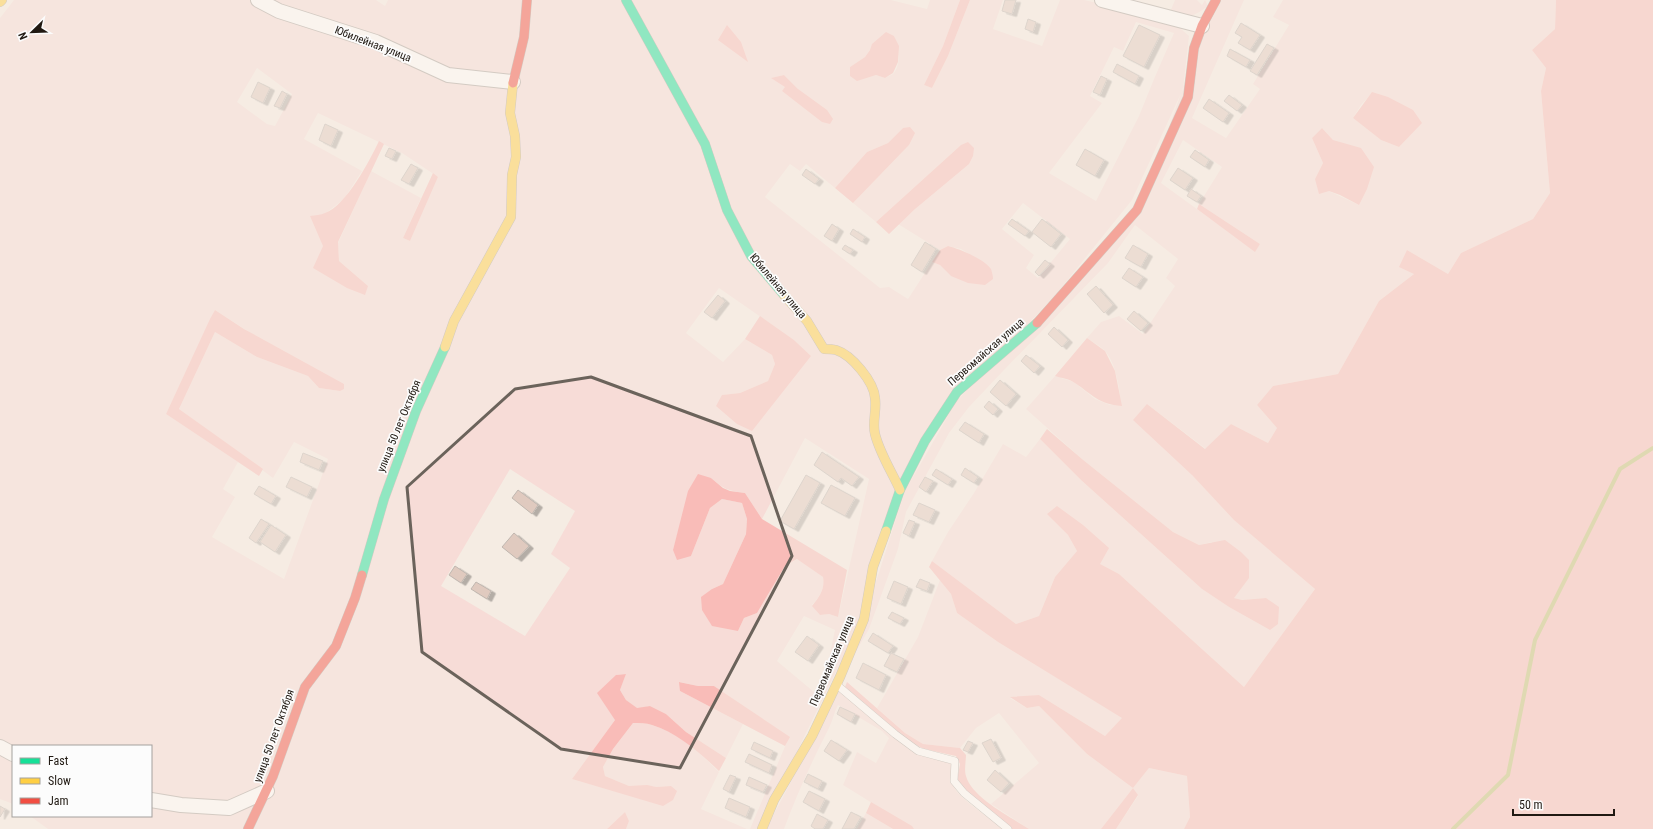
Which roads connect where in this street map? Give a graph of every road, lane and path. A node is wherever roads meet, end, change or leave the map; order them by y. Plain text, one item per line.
1 (258, 0) edge
2 (527, 0) edge
3 (626, 0) edge
4 (1102, 0) edge
5 (1216, 0) edge
6 (1202, 26) junction
7 (513, 82) junction
8 (900, 490) junction
9 (836, 685) junction
10 (0, 747) edge
11 (12, 753) edge
12 (267, 791) junction
13 (152, 800) edge
14 (248, 829) edge
15 (762, 829) edge
16 (1008, 829) edge

1 - 7 street, Юбилейная улица
2 - 7 street, улица 50 лет Октября
3 - 8 street, Юбилейная улица
4 - 6 street
5 - 6 street, Первомайская улица
6 - 8 street, Первомайская улица
7 - 12 street, улица 50 лет Октября
8 - 9 street, Первомайская улица
9 - 15 street, Первомайская улица
9 - 16 lane
10 - 11 street
12 - 13 street
12 - 14 street, улица 50 лет Октября

